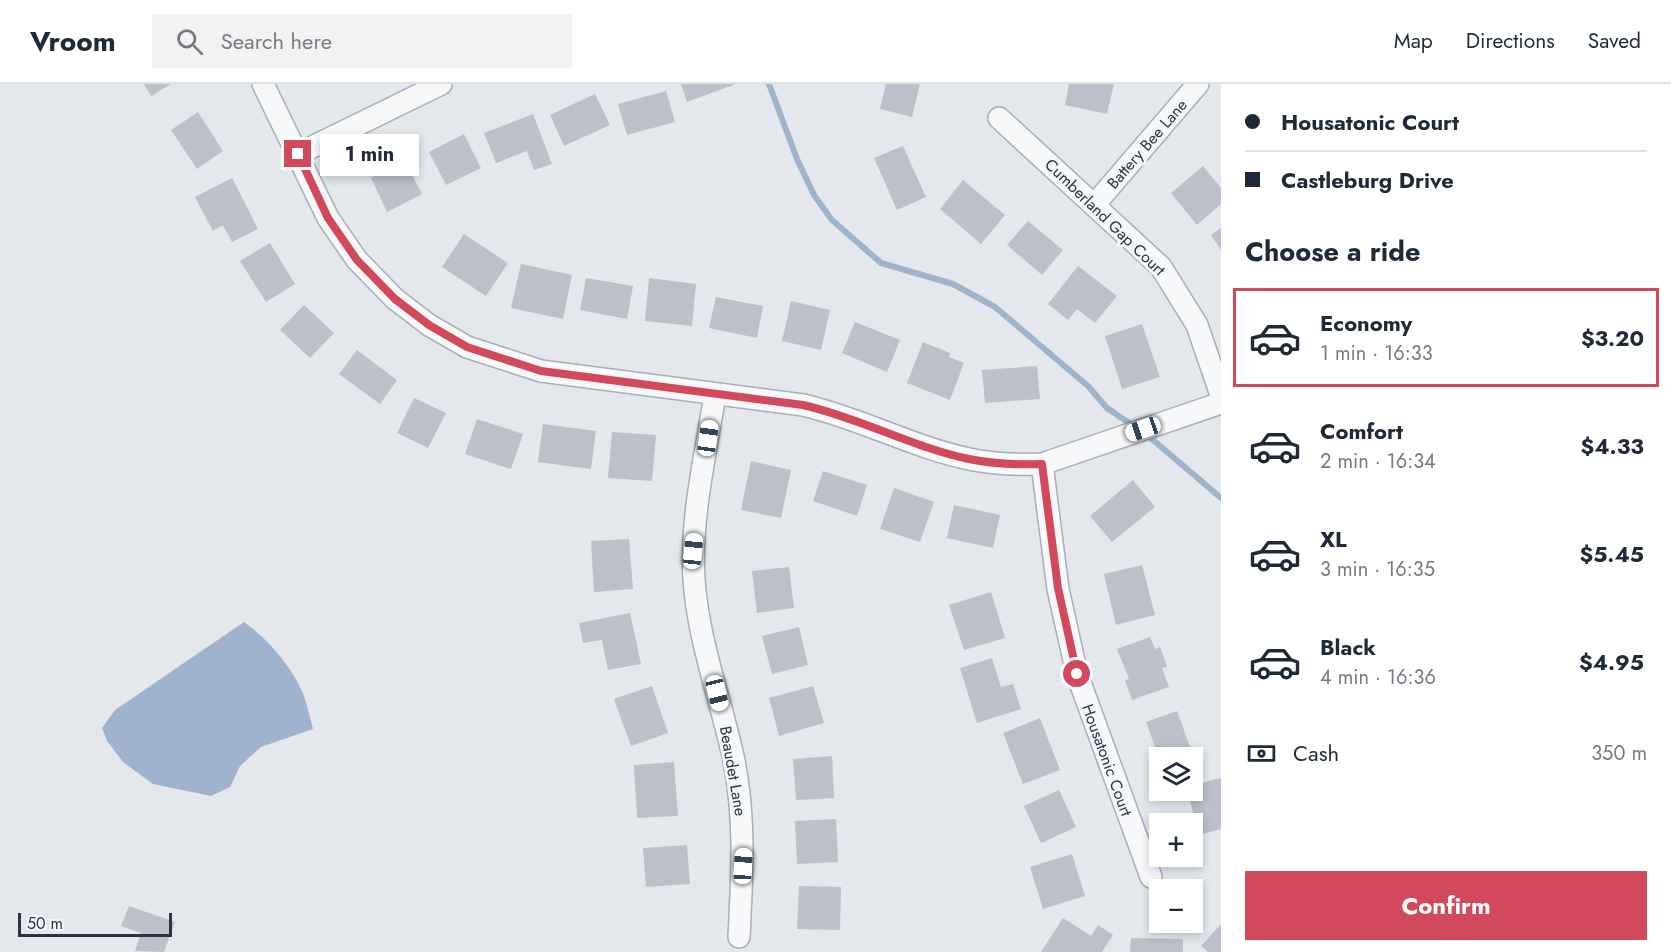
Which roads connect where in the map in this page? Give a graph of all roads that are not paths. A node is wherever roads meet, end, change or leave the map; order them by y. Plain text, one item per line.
1 (263, 84) edge
2 (441, 84) edge
3 (1198, 84) edge
4 (999, 118) dead end
5 (298, 154) junction
6 (1095, 204) junction
7 (715, 394) junction
8 (1221, 395) edge
9 (1221, 404) edge
10 (1042, 464) junction
11 (1151, 877) dead end
12 (739, 937) dead end

1 - 5 street
2 - 5 street
3 - 6 street, Battery Bee Lane
4 - 6 street, Cumberland Gap Court
5 - 7 street
6 - 8 street, Cumberland Gap Court
7 - 10 street
7 - 12 street, Beaudet Lane
9 - 10 street
10 - 11 street, Housatonic Court

